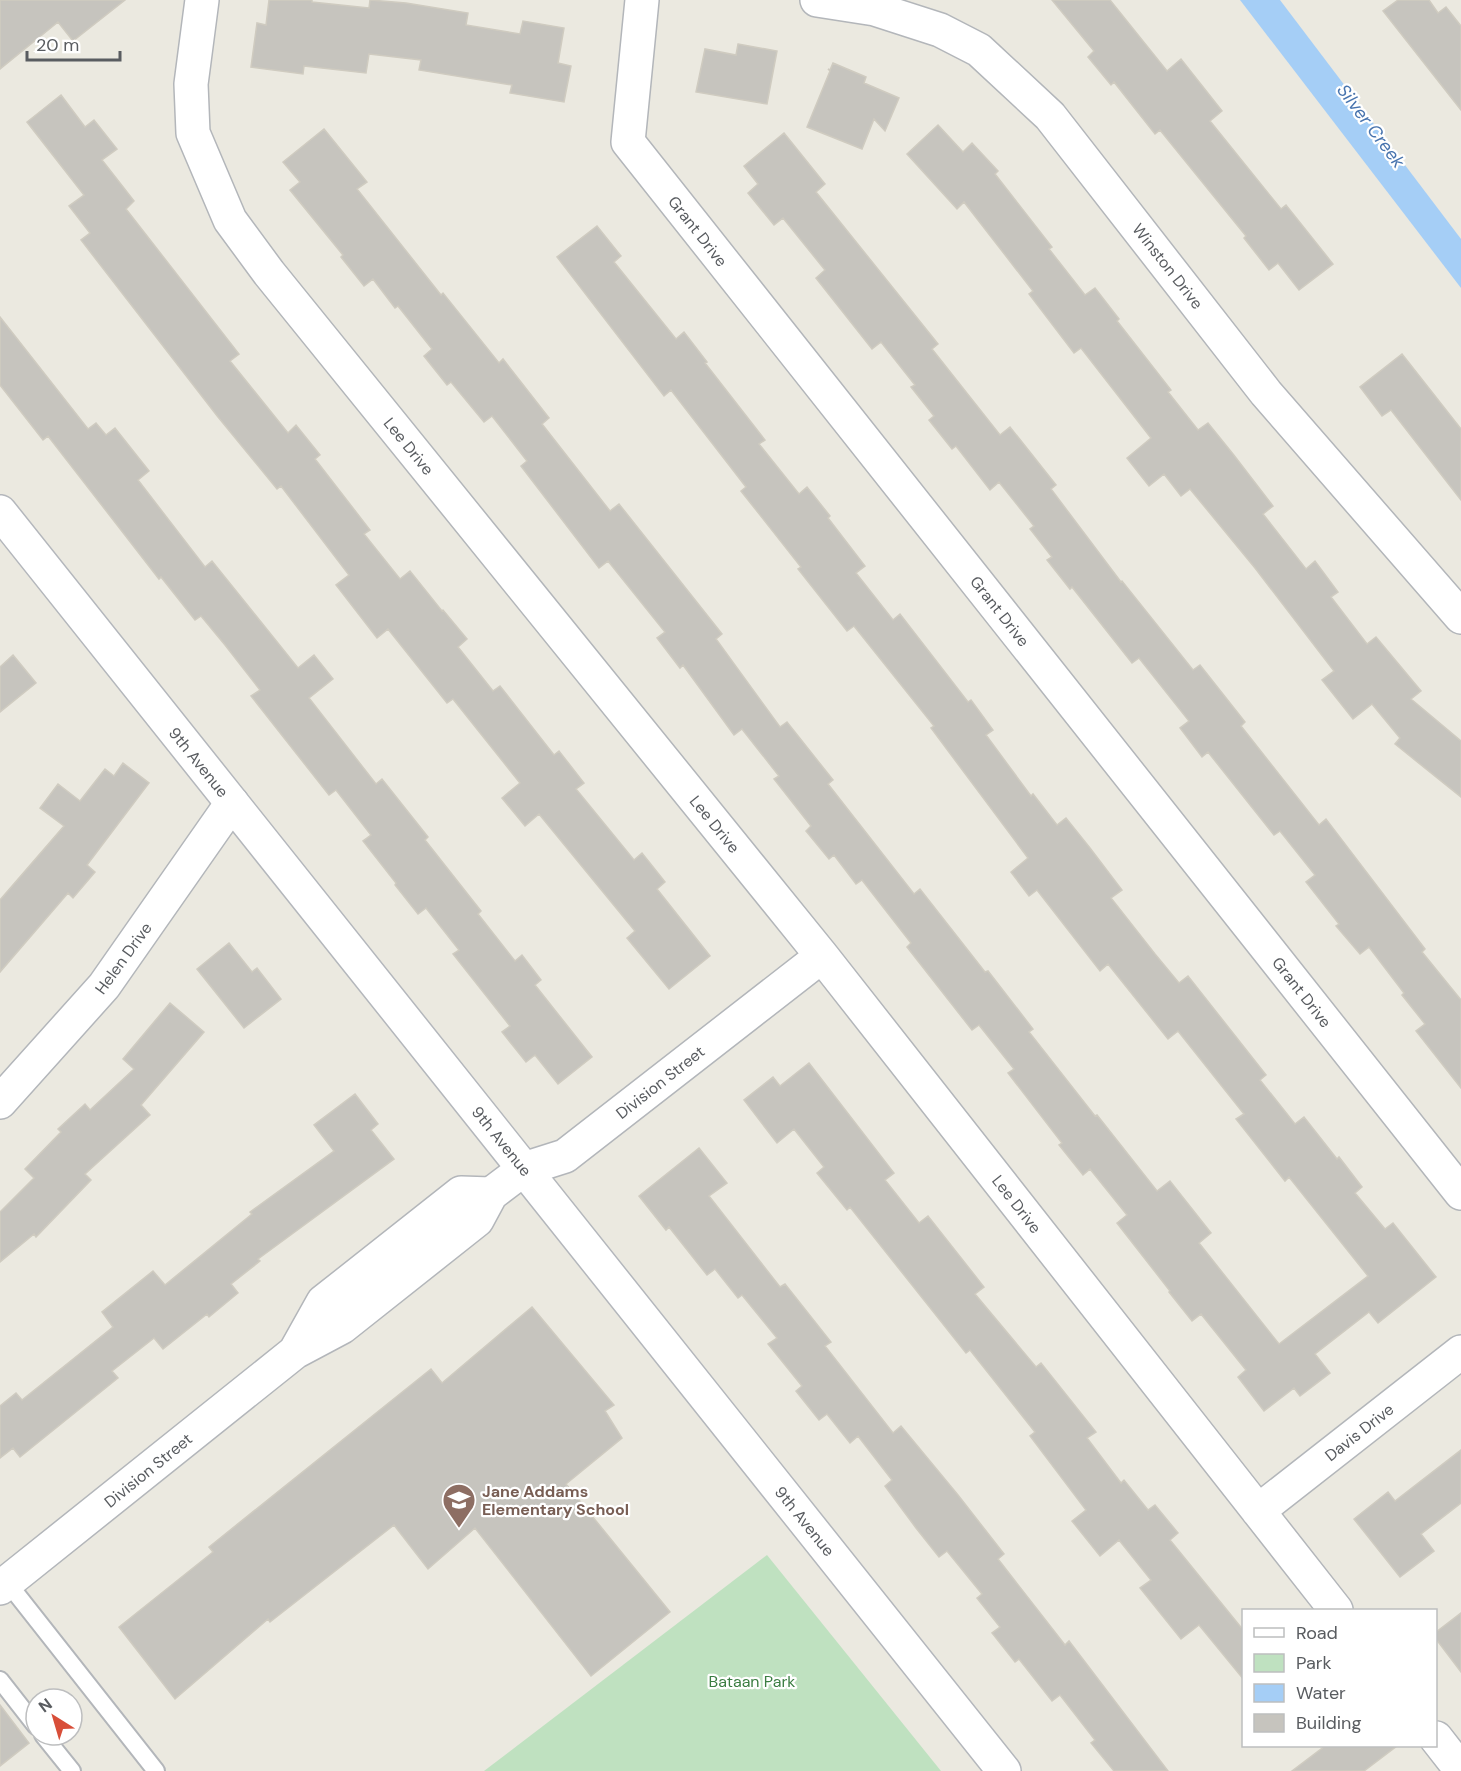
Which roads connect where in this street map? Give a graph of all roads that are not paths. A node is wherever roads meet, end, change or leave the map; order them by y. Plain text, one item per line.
1 (202, 0) edge
2 (642, 0) edge
3 (817, 0) edge
4 (0, 512) edge
5 (1461, 617) edge
6 (232, 803) junction
7 (822, 956) junction
8 (0, 1102) edge
9 (524, 1169) junction
10 (1461, 1193) edge
11 (1461, 1353) edge
12 (1258, 1511) junction
13 (3, 1585) edge
14 (1334, 1609) edge
15 (0, 1680) edge
16 (24, 1711) edge
17 (1437, 1739) edge
18 (53, 1747) edge
19 (1461, 1770) edge
20 (72, 1771) edge
21 (156, 1771) edge
22 (1004, 1771) edge

1 - 7 street, Lee Drive
2 - 10 street, Grant Drive
3 - 5 street, Winston Drive
4 - 6 street, 9th Avenue
6 - 8 street, Helen Drive
6 - 9 street, 9th Avenue
7 - 9 street, Division Street
7 - 12 street, Lee Drive
9 - 13 street, Division Street
9 - 22 street, 9th Avenue
11 - 12 street, Davis Drive
12 - 14 street, Lee Drive
13 - 21 lane
15 - 16 lane
17 - 19 street
18 - 20 lane

